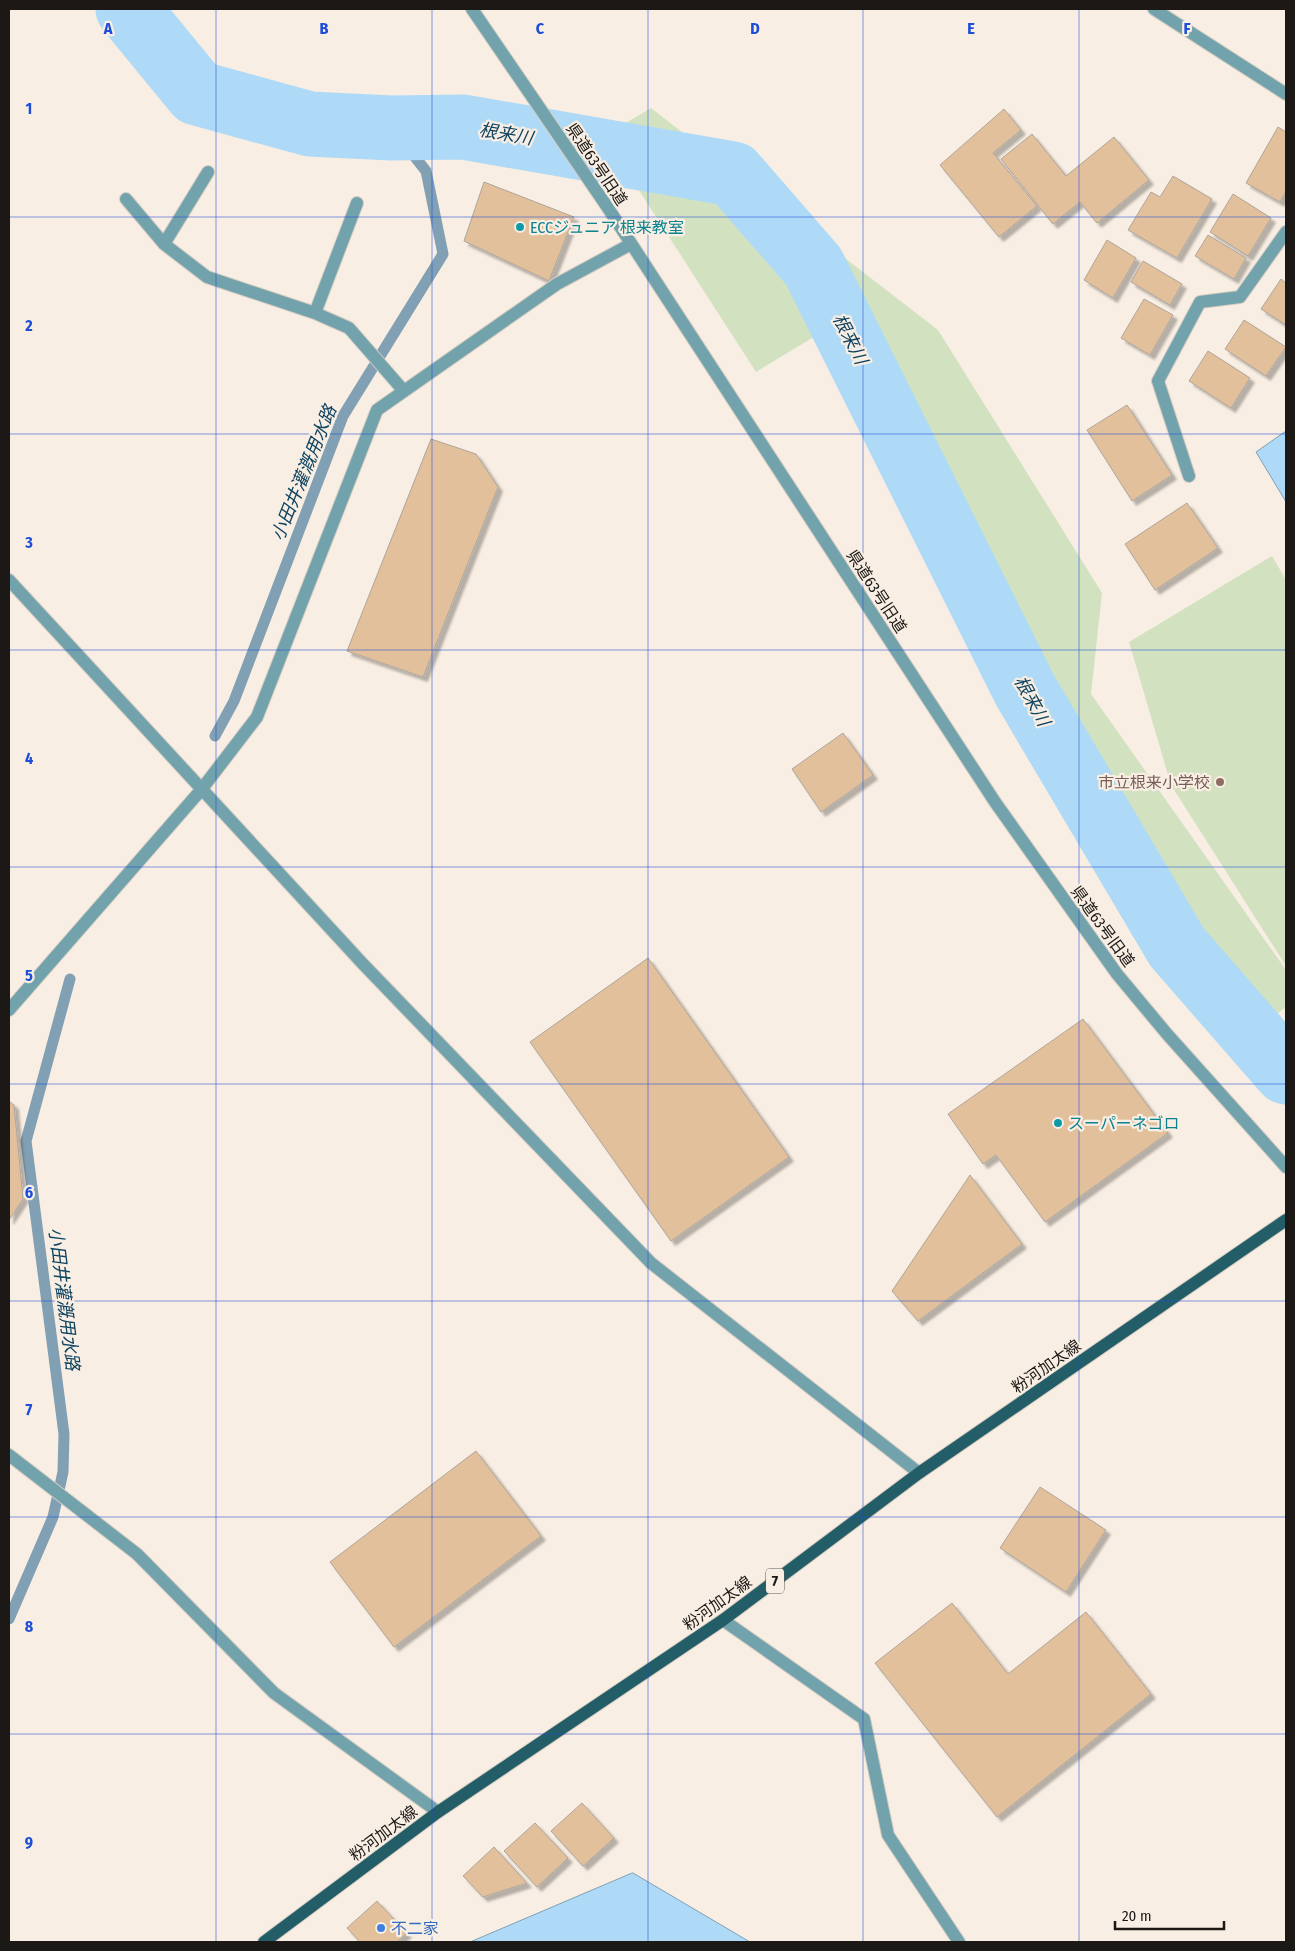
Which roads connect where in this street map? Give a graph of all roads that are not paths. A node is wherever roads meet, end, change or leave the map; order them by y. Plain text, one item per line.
1 (472, 9) edge
2 (1154, 9) edge
3 (1286, 94) edge
4 (208, 172) dead end
5 (126, 199) dead end
6 (357, 203) dead end
7 (1286, 232) edge
8 (164, 244) junction
9 (631, 244) junction
10 (315, 313) junction
11 (403, 390) junction
12 (1189, 476) dead end
13 (9, 580) edge
14 (201, 790) junction
15 (9, 1010) edge
16 (1286, 1167) edge
17 (1286, 1220) edge
18 (9, 1456) edge
19 (919, 1473) junction
20 (723, 1620) junction
21 (438, 1812) junction
22 (264, 1942) edge
23 (959, 1942) edge

1 - 9 street, 県道63号旧道
2 - 3 street
4 - 8 street
5 - 8 street
6 - 10 street
7 - 12 street
8 - 10 street
9 - 11 street
9 - 16 street, 県道63号旧道
10 - 11 street
11 - 14 street
13 - 14 street
14 - 15 street
14 - 19 street
17 - 19 main road, 粉河加太線 / 7
18 - 21 street
19 - 20 main road, 粉河加太線 / 7
20 - 21 main road, 粉河加太線 / 7
20 - 23 street
21 - 22 main road, 粉河加太線 / 7

